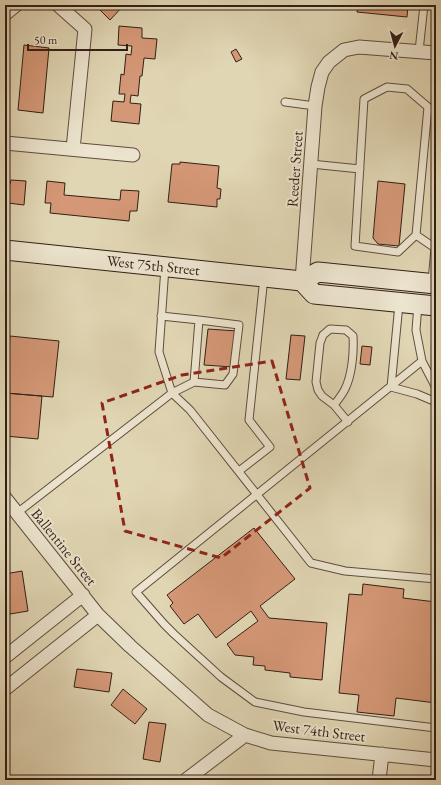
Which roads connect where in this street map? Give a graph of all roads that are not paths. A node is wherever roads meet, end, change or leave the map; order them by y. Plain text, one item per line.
1 (16, 5) edge
2 (58, 5) edge
3 (424, 5) edge
4 (5, 14) edge
5 (419, 51) junction
6 (436, 53) edge
7 (285, 102) dead end
8 (315, 106) junction
9 (5, 143) edge
10 (73, 149) junction
11 (133, 155) dead end
12 (311, 164) junction
13 (360, 169) junction
14 (416, 235) junction
15 (5, 250) edge
16 (165, 267) junction
17 (264, 277) junction
18 (302, 281) junction
19 (434, 284) edge
20 (399, 302) junction
21 (427, 305) edge
22 (162, 316) junction
23 (199, 320) junction
24 (422, 362) junction
25 (194, 382) junction
26 (391, 387) junction
27 (436, 388) edge
28 (172, 393) junction
29 (436, 402) edge
30 (334, 405) junction
31 (348, 422) junction
32 (239, 471) junction
33 (258, 494) junction
34 (5, 498) edge
35 (17, 513) junction
36 (436, 579) edge
37 (83, 595) junction
38 (98, 615) junction
39 (5, 657) edge
40 (5, 690) edge
41 (436, 728) edge
42 (244, 735) junction
43 (382, 754) junction
44 (436, 760) edge
45 (186, 780) edge
46 (379, 780) edge

1 - 4 street
2 - 10 street
3 - 5 lane
5 - 6 street
5 - 8 street, Reeder Street
7 - 8 lane
8 - 12 street, Reeder Street
9 - 10 street
10 - 11 street
12 - 13 lane
12 - 18 street, Reeder Street
13 - 14 lane
13 - 14 lane
14 - 19 lane
15 - 16 main road, West 75th Street
16 - 17 main road, West 75th Street
16 - 22 lane
17 - 18 main road, West 75th Street
17 - 32 lane
18 - 19 main road
18 - 20 main road
20 - 21 main road
20 - 26 lane
21 - 24 lane
22 - 23 lane
22 - 28 lane
23 - 25 lane
23 - 25 lane
24 - 26 lane
24 - 27 lane
25 - 28 lane
26 - 29 lane
26 - 31 lane
28 - 32 lane
28 - 35 lane
30 - 30 lane
30 - 31 lane
31 - 33 lane
32 - 33 lane
33 - 36 lane
33 - 41 lane
34 - 35 street, Ballentine Street
35 - 37 street, Ballentine Street
37 - 38 street, Ballentine Street
37 - 39 street
38 - 40 street
38 - 42 street, West 74th Street
42 - 43 street, West 74th Street
42 - 45 street
43 - 44 street, West 74th Street
43 - 46 street

